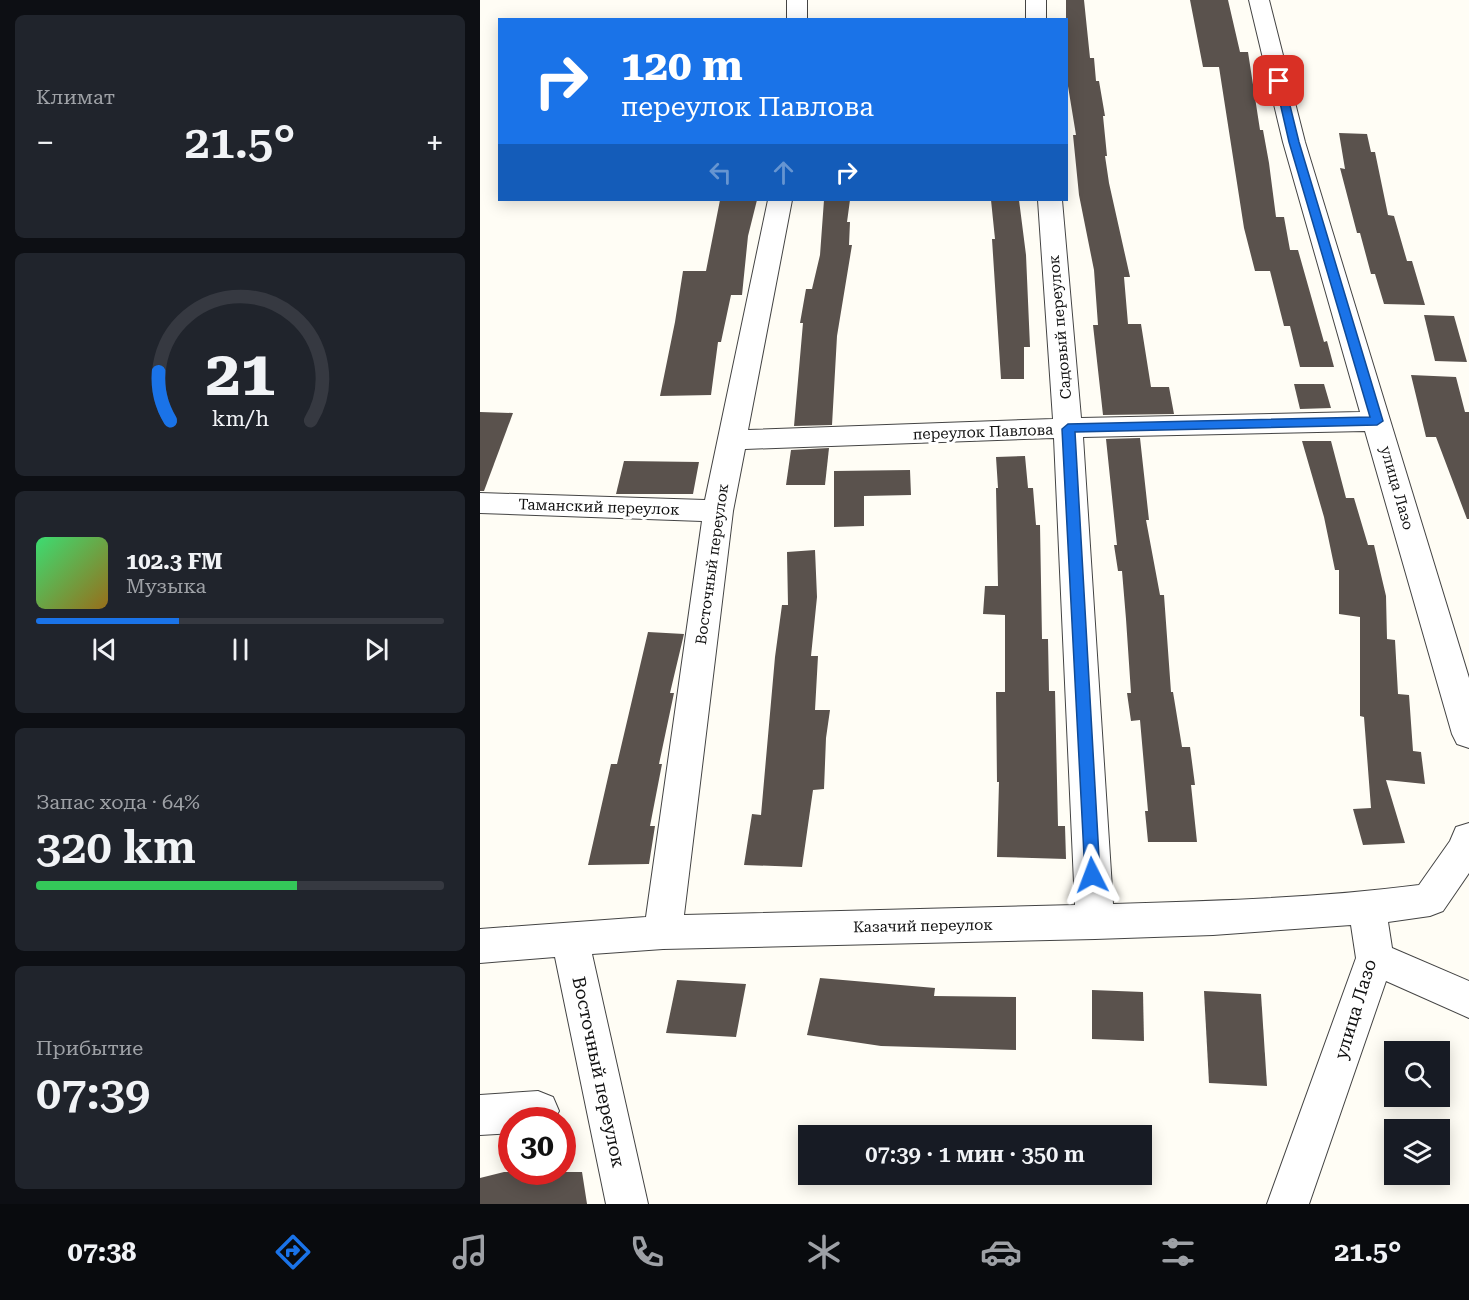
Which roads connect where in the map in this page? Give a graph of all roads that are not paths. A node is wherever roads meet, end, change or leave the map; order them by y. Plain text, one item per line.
1 (797, 0) edge
2 (1036, 0) edge
3 (1259, 0) edge
4 (797, 18) edge
5 (1036, 18) edge
6 (780, 201) edge
7 (1050, 201) edge
8 (1377, 421) junction
9 (1068, 429) junction
10 (732, 440) junction
11 (480, 502) edge
12 (718, 511) junction
13 (1469, 734) edge
14 (1469, 838) edge
15 (1367, 908) junction
16 (1095, 922) junction
17 (663, 932) junction
18 (570, 940) junction
19 (480, 946) edge
20 (1375, 958) junction
21 (1469, 1000) edge
22 (498, 1114) edge
23 (480, 1115) edge
24 (627, 1204) edge
25 (1288, 1204) edge

1 - 4 street
2 - 5 street
3 - 8 street, улица Лазо
6 - 10 street, Восточный переулок
7 - 9 street, Садовый переулок
8 - 9 street, переулок Павлова
8 - 13 street, улица Лазо
9 - 10 street, переулок Павлова
9 - 16 street, Садовый переулок
10 - 12 street, Восточный переулок
11 - 12 street, Таманский переулок
12 - 17 street, Восточный переулок
14 - 15 street
15 - 16 street, Казачий переулок
15 - 20 street, улица Лазо
16 - 17 street, Казачий переулок
17 - 18 street, Казачий переулок
18 - 19 street, Казачий переулок
18 - 24 street, Восточный переулок
20 - 21 street
20 - 25 street, улица Лазо
22 - 23 street

